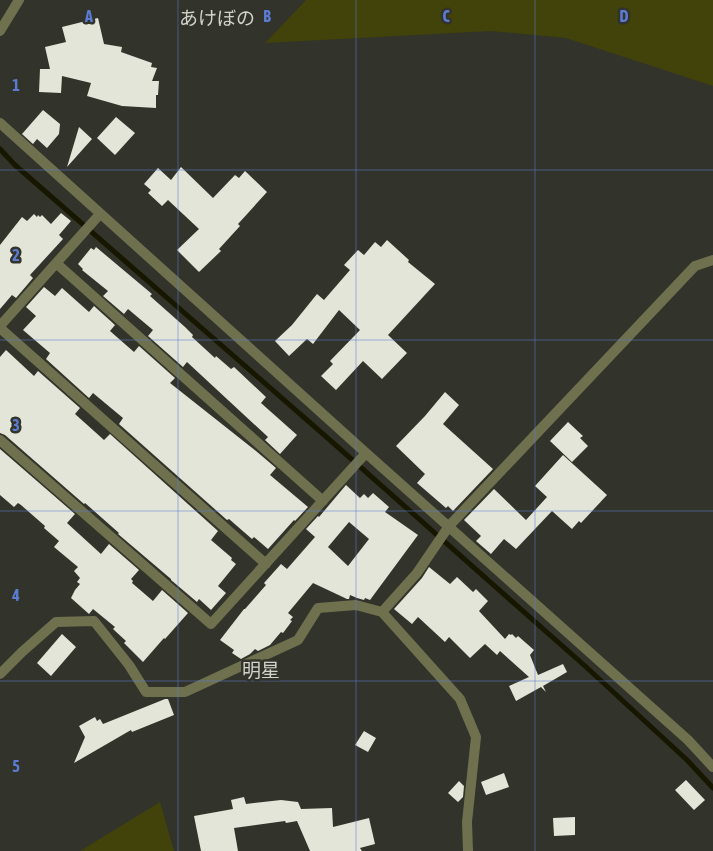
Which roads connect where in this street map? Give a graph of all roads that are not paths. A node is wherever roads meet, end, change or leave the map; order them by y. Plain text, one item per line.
1 (19, 0) edge
2 (0, 31) edge
3 (0, 123) edge
4 (98, 217) junction
5 (713, 260) edge
6 (56, 263) junction
7 (0, 327) edge
8 (0, 440) edge
9 (364, 455) junction
10 (323, 501) junction
11 (447, 529) junction
12 (266, 564) junction
13 (382, 612) junction
14 (0, 674) edge
15 (713, 767) edge
16 (468, 851) edge

1 - 2 street
3 - 4 street
4 - 6 street
4 - 9 street
5 - 11 street
6 - 7 street
6 - 10 street
7 - 12 street
8 - 12 street
9 - 10 street
9 - 11 street
10 - 12 street
11 - 13 street
11 - 15 street
13 - 14 street
13 - 16 street

